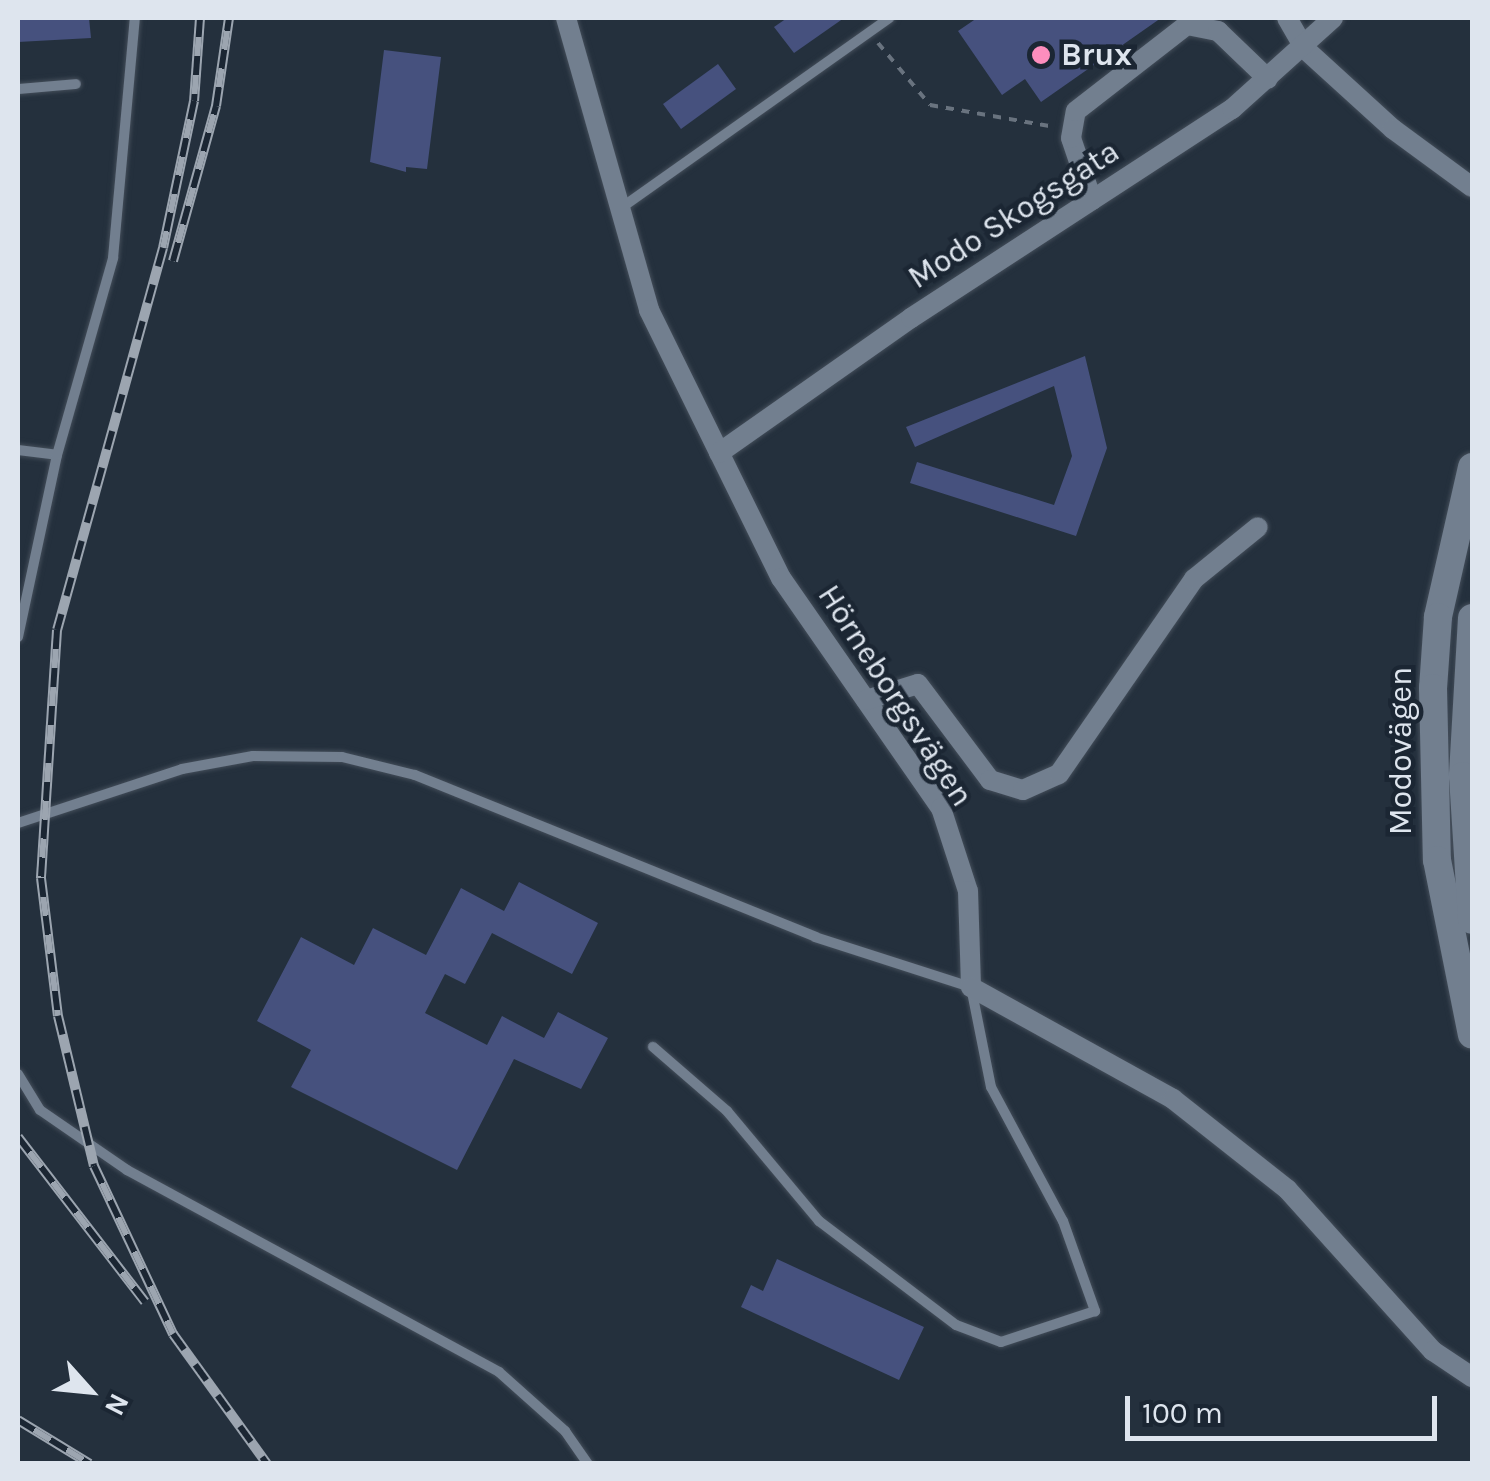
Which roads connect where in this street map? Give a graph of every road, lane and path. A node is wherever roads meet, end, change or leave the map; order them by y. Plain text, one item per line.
1 (135, 18) edge
2 (566, 18) edge
3 (889, 18) edge
4 (1286, 18) edge
5 (1333, 18) edge
6 (869, 32) junction
7 (1305, 49) junction
8 (1268, 79) junction
9 (76, 84) dead end
10 (18, 88) edge
11 (1070, 122) junction
12 (1472, 187) edge
13 (1092, 200) junction
14 (620, 209) junction
15 (18, 450) edge
16 (719, 453) junction
17 (57, 455) junction
18 (1472, 466) edge
19 (1258, 527) dead end
20 (1472, 618) edge
21 (18, 637) edge
22 (866, 700) junction
23 (18, 823) edge
24 (1472, 920) edge
25 (971, 986) junction
26 (1472, 1036) edge
27 (653, 1047) dead end
28 (18, 1074) edge
29 (1472, 1377) edge
30 (588, 1464) edge

1 - 17 lane
2 - 14 street, Hörneborgsvägen
3 - 6 lane
4 - 7 street
5 - 7 street, Modo Skogsgata
6 - 11 path
6 - 14 lane
7 - 8 street, Modo Skogsgata
7 - 12 street
8 - 11 street
8 - 13 street, Modo Skogsgata
9 - 10 lane
11 - 13 street
13 - 16 street, Modo Skogsgata
14 - 16 street, Hörneborgsvägen
15 - 17 lane
16 - 22 street, Hörneborgsvägen
17 - 21 lane
18 - 26 main road, Modovägen
19 - 22 street
20 - 24 main road, Modovägen
22 - 25 street, Hörneborgsvägen
23 - 25 lane
25 - 27 lane
25 - 29 street
28 - 30 lane

